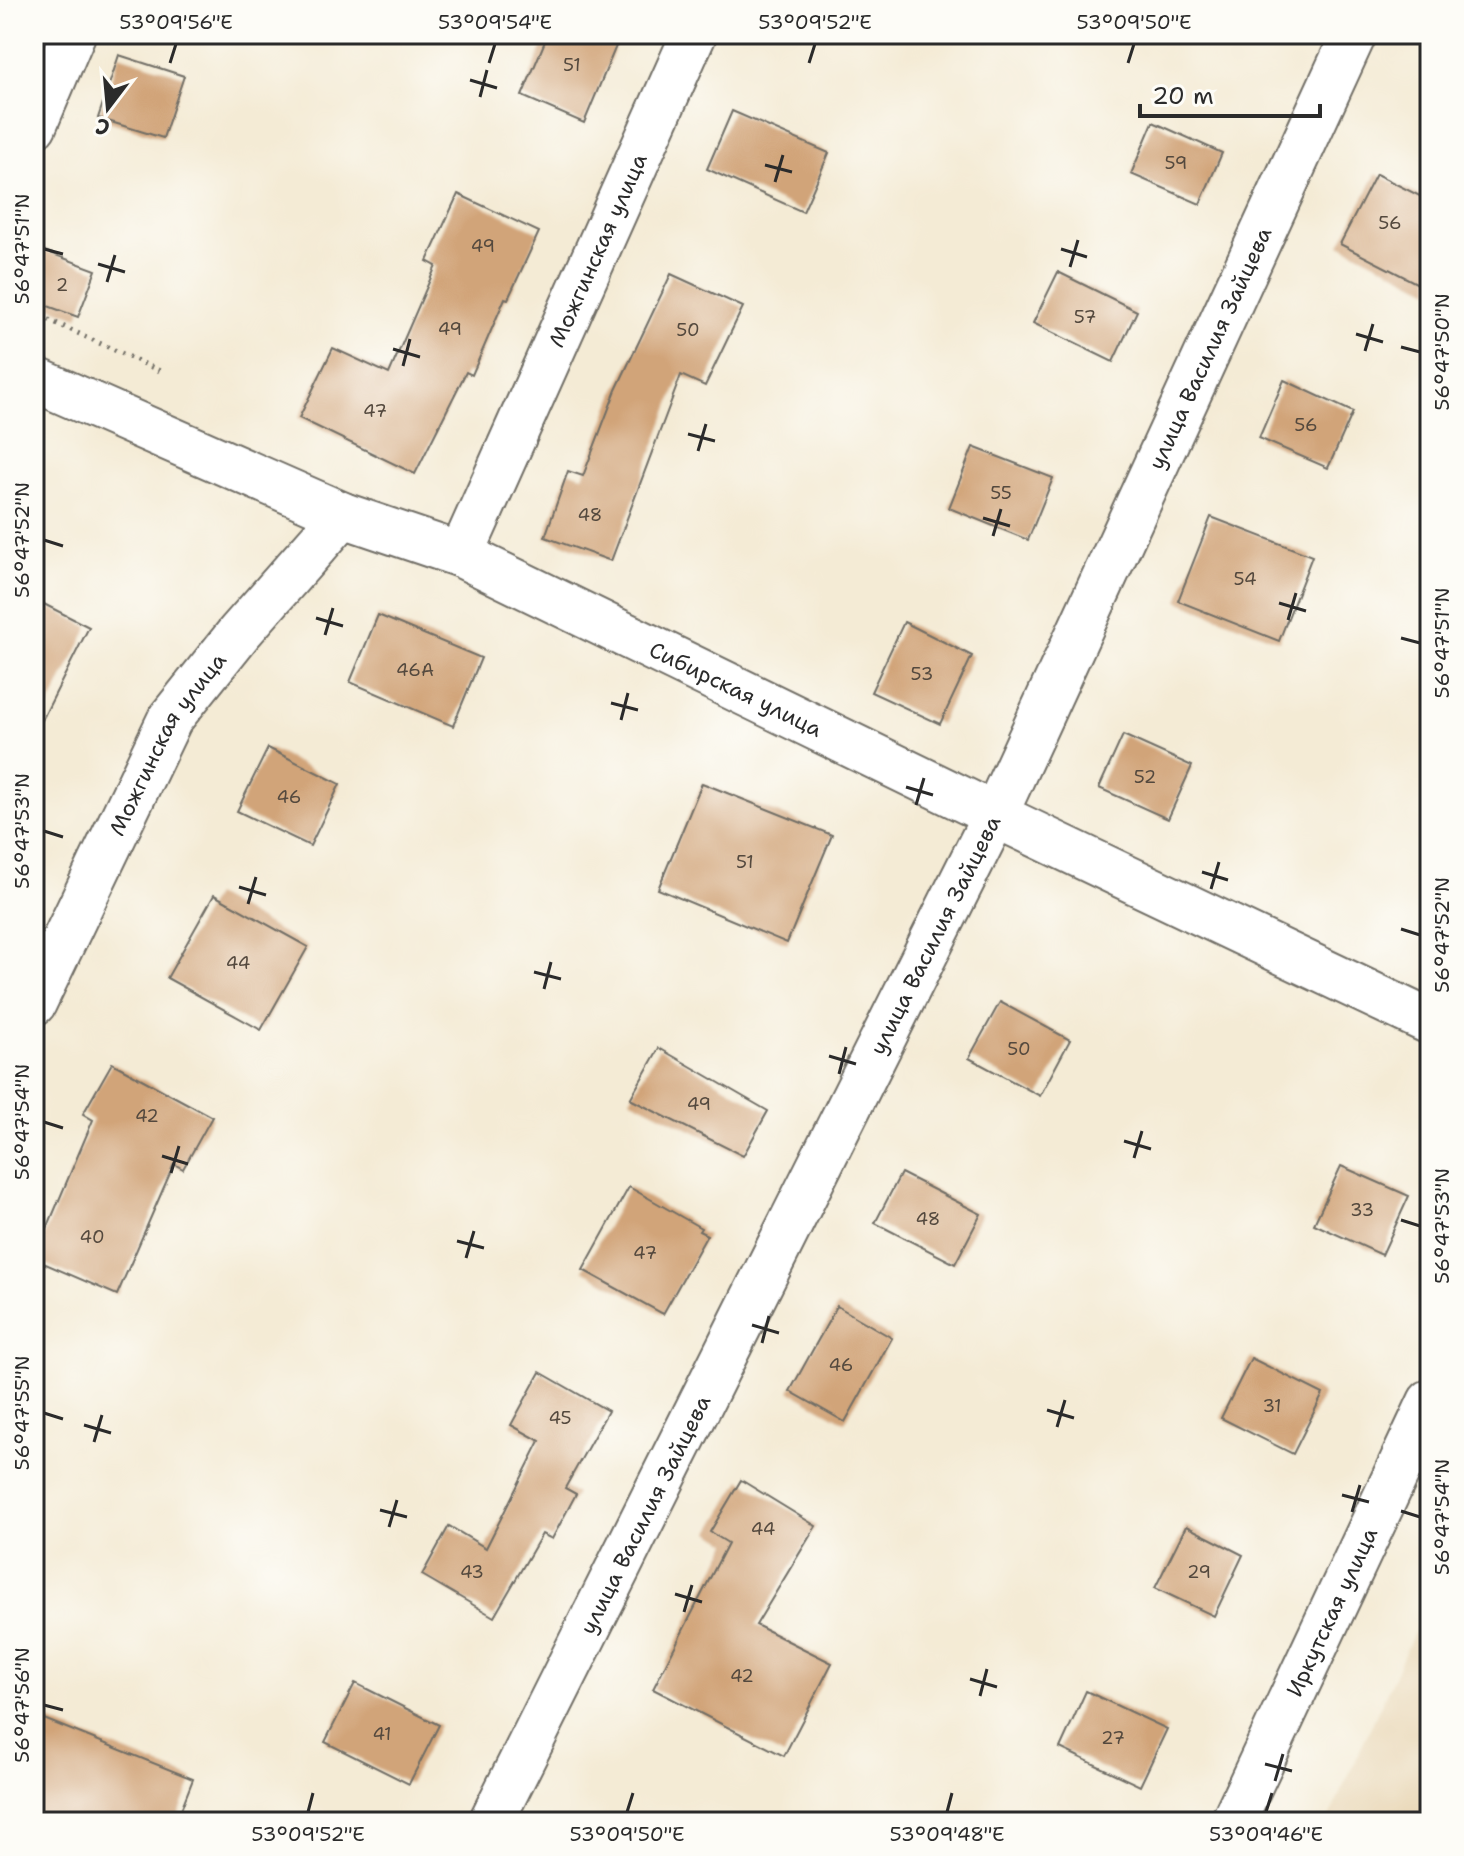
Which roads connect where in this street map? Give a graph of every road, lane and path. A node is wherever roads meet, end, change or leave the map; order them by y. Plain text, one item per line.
1 (73, 34) edge
2 (694, 34) edge
3 (1354, 34) edge
4 (34, 126) edge
5 (34, 379) edge
6 (343, 515) junction
7 (461, 555) junction
8 (995, 815) junction
9 (34, 1003) edge
10 (1430, 1022) edge
11 (1430, 1402) edge
12 (491, 1822) edge
13 (1233, 1822) edge

1 - 4 street
2 - 7 street, Можгинская улица
3 - 8 street, улица Василия Зайцева
5 - 6 street, Сибирская улица
6 - 7 street, Сибирская улица
6 - 9 street, Можгинская улица
7 - 8 street, Сибирская улица
8 - 10 street, Сибирская улица
8 - 12 street, улица Василия Зайцева
11 - 13 street, Иркутская улица

